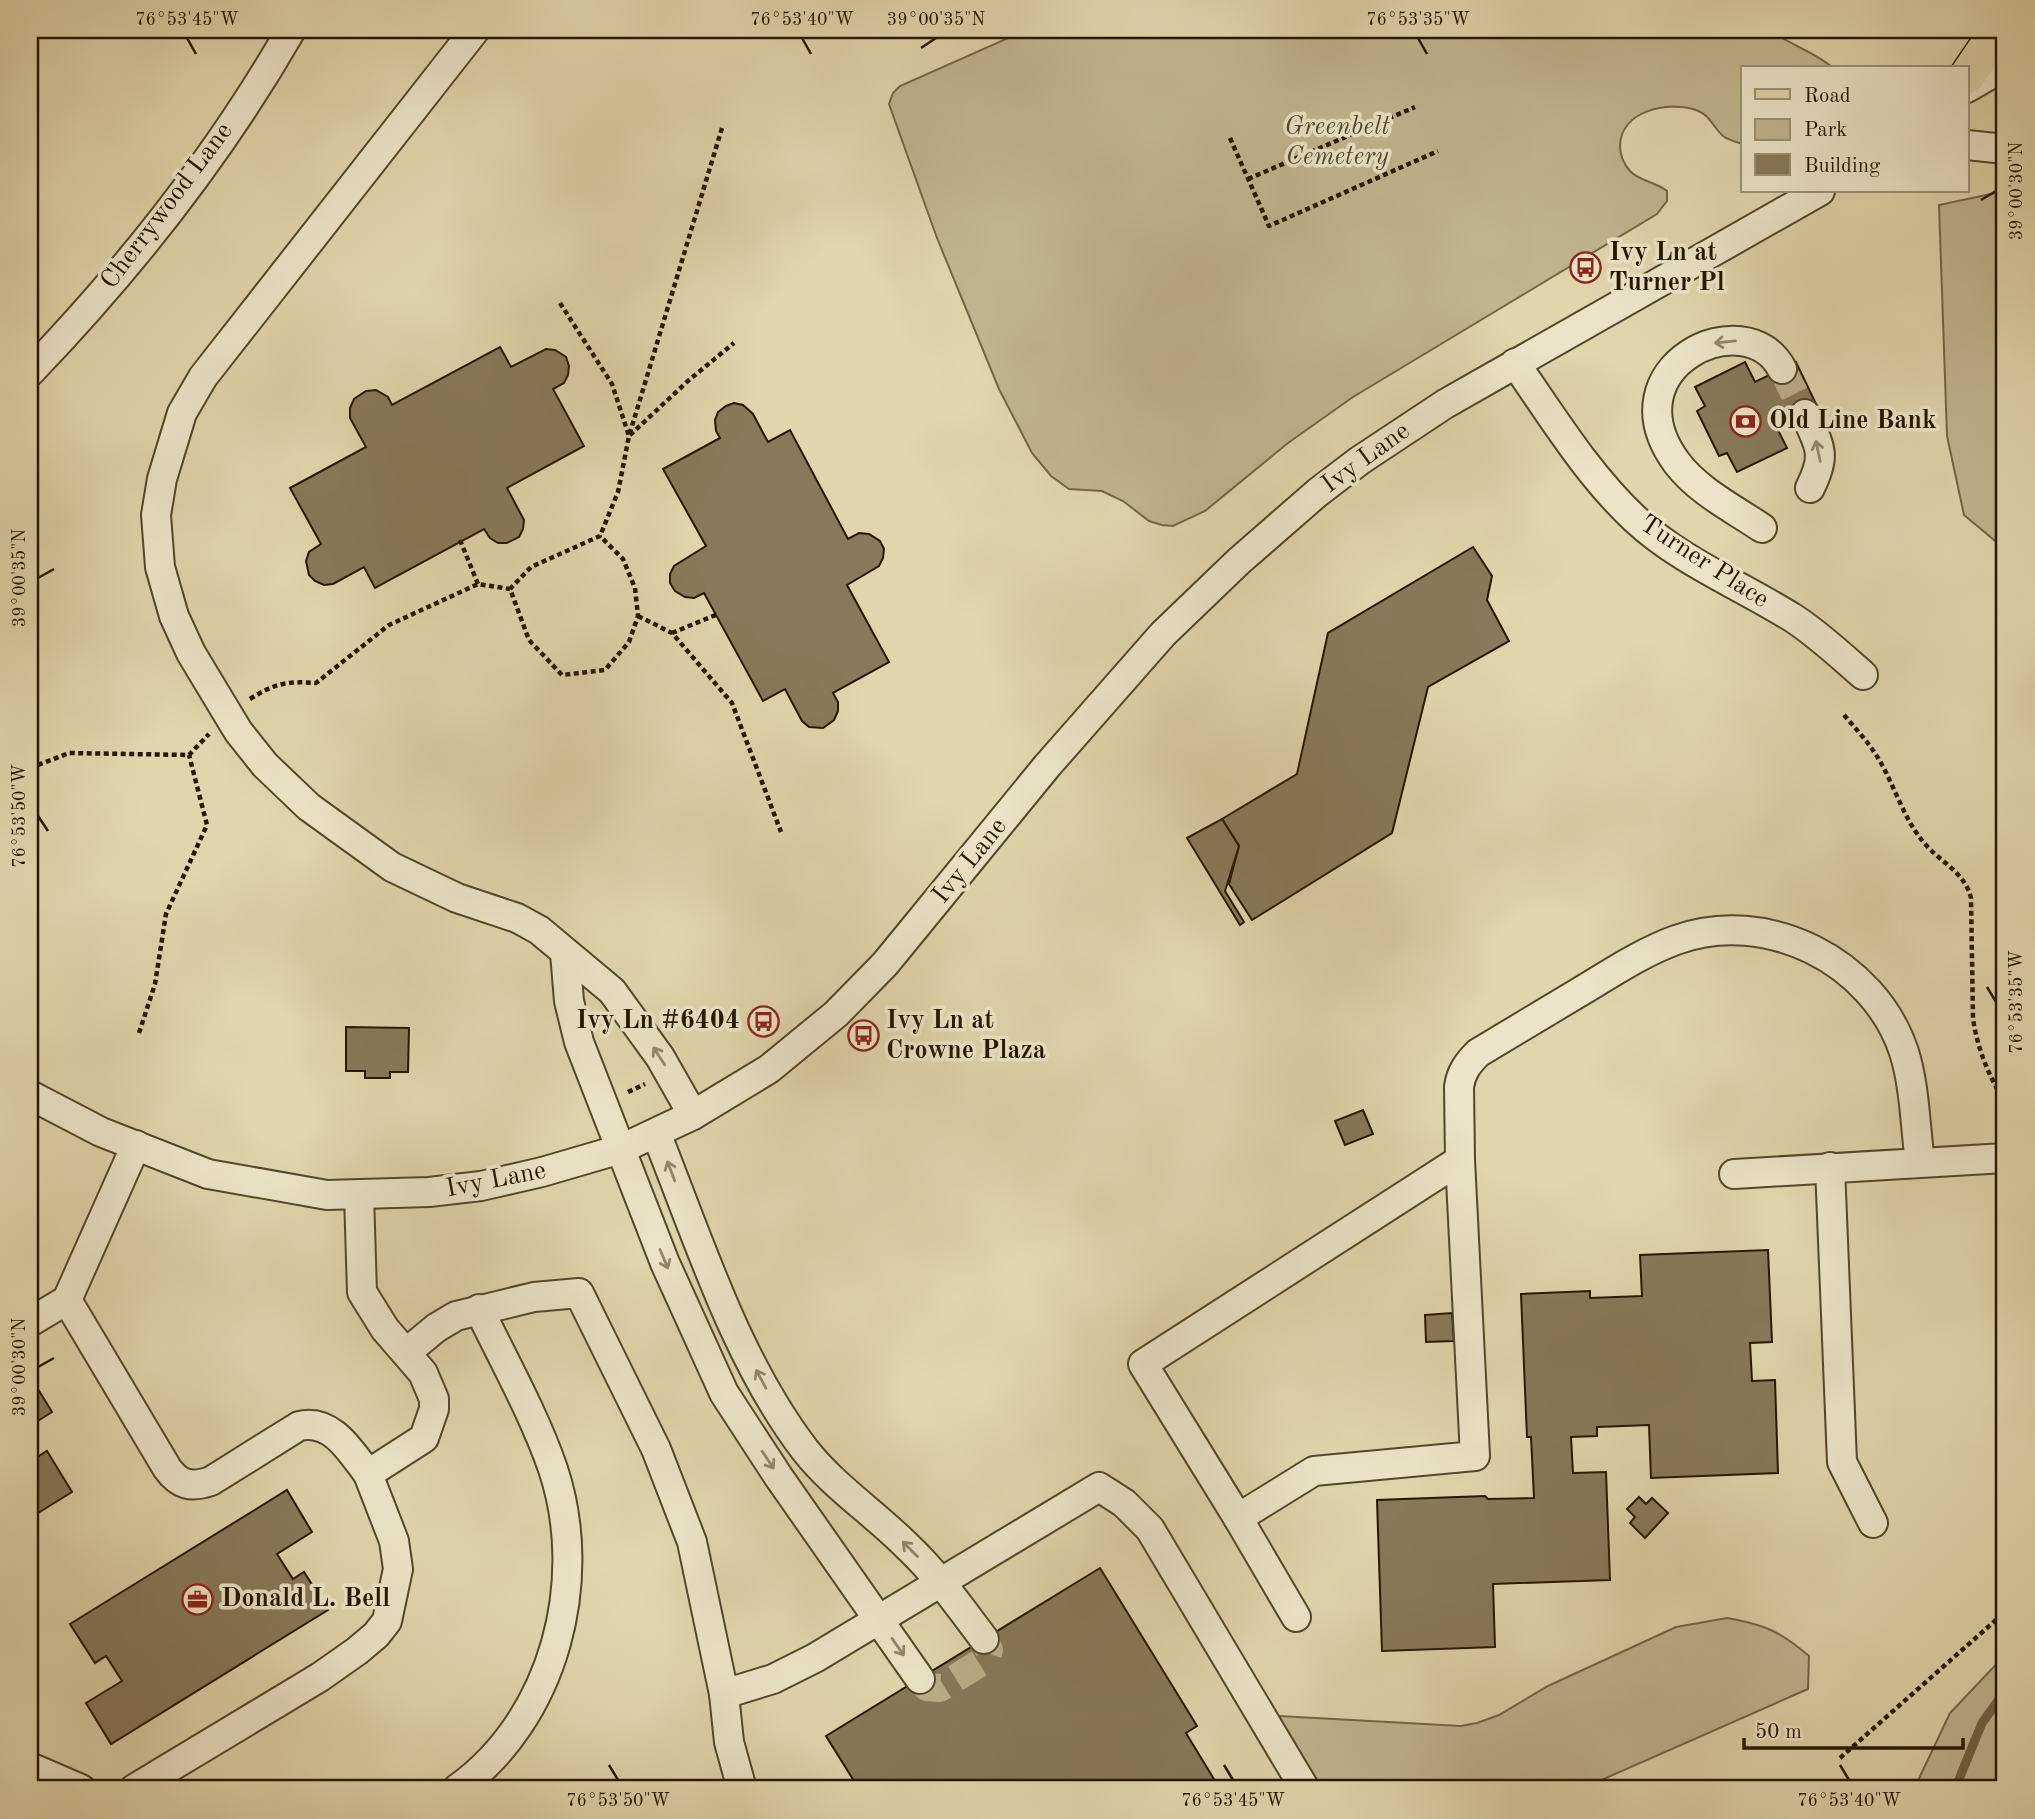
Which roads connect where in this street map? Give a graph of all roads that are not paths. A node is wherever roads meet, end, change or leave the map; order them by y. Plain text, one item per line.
1 (292, 30) edge
2 (475, 30) edge
3 (1998, 30) edge
4 (2005, 66) edge
5 (1968, 75) edge
6 (1968, 87) edge
7 (1968, 145) edge
8 (2005, 149) edge
9 (1812, 194) edge
10 (1515, 363) junction
11 (1783, 369) tunnel mouth
12 (30, 372) edge
13 (1805, 414) tunnel mouth
14 (1810, 488) dead end
15 (1762, 528) dead end
16 (1863, 675) dead end
17 (565, 953) junction
18 (30, 1095) edge
19 (693, 1115) junction
20 (656, 1133) junction
21 (136, 1145) junction
22 (621, 1149) junction
23 (2005, 1158) edge
24 (1460, 1160) junction
25 (1920, 1162) junction
26 (1830, 1167) junction
27 (1734, 1174) dead end
28 (359, 1195) junction
29 (67, 1300) junction
30 (479, 1309) junction
31 (30, 1322) edge
32 (407, 1352) junction
33 (368, 1474) junction
34 (1238, 1518) junction
35 (1873, 1523) dead end
36 (941, 1582) junction
37 (1296, 1616) dead end
38 (879, 1619) junction
39 (984, 1639) dead end
40 (920, 1679) dead end
41 (724, 1694) junction
42 (30, 1767) edge
43 (81, 1789) edge
44 (134, 1789) edge
45 (457, 1789) edge
46 (742, 1789) edge
47 (1305, 1789) edge

1 - 12 street, Cherrywood Lane
2 - 17 street
3 - 5 main road
4 - 6 street
7 - 8 street
9 - 10 street, Ivy Lane
10 - 16 street, Turner Place
10 - 19 street, Ivy Lane
11 -> 15 street
14 -> 13 street
19 -> 17 street
17 - 22 street
18 - 21 street, Ivy Lane
19 - 20 street, Ivy Lane
20 - 22 street, Ivy Lane
36 -> 20 street
21 - 28 street, Ivy Lane
21 - 29 street
22 - 28 street, Ivy Lane
22 -> 38 street
23 - 25 street
24 - 25 street
24 - 34 street
24 - 34 street
25 - 26 street
26 - 27 street
26 - 35 street
28 - 32 street
29 - 31 street
29 - 33 street
30 - 32 street
30 - 41 street
30 - 45 street
32 - 33 street
33 - 44 street
34 - 37 street
36 - 38 street
36 - 39 street
36 - 47 street
38 -> 40 street
38 - 41 street
41 - 46 street
42 - 43 street

